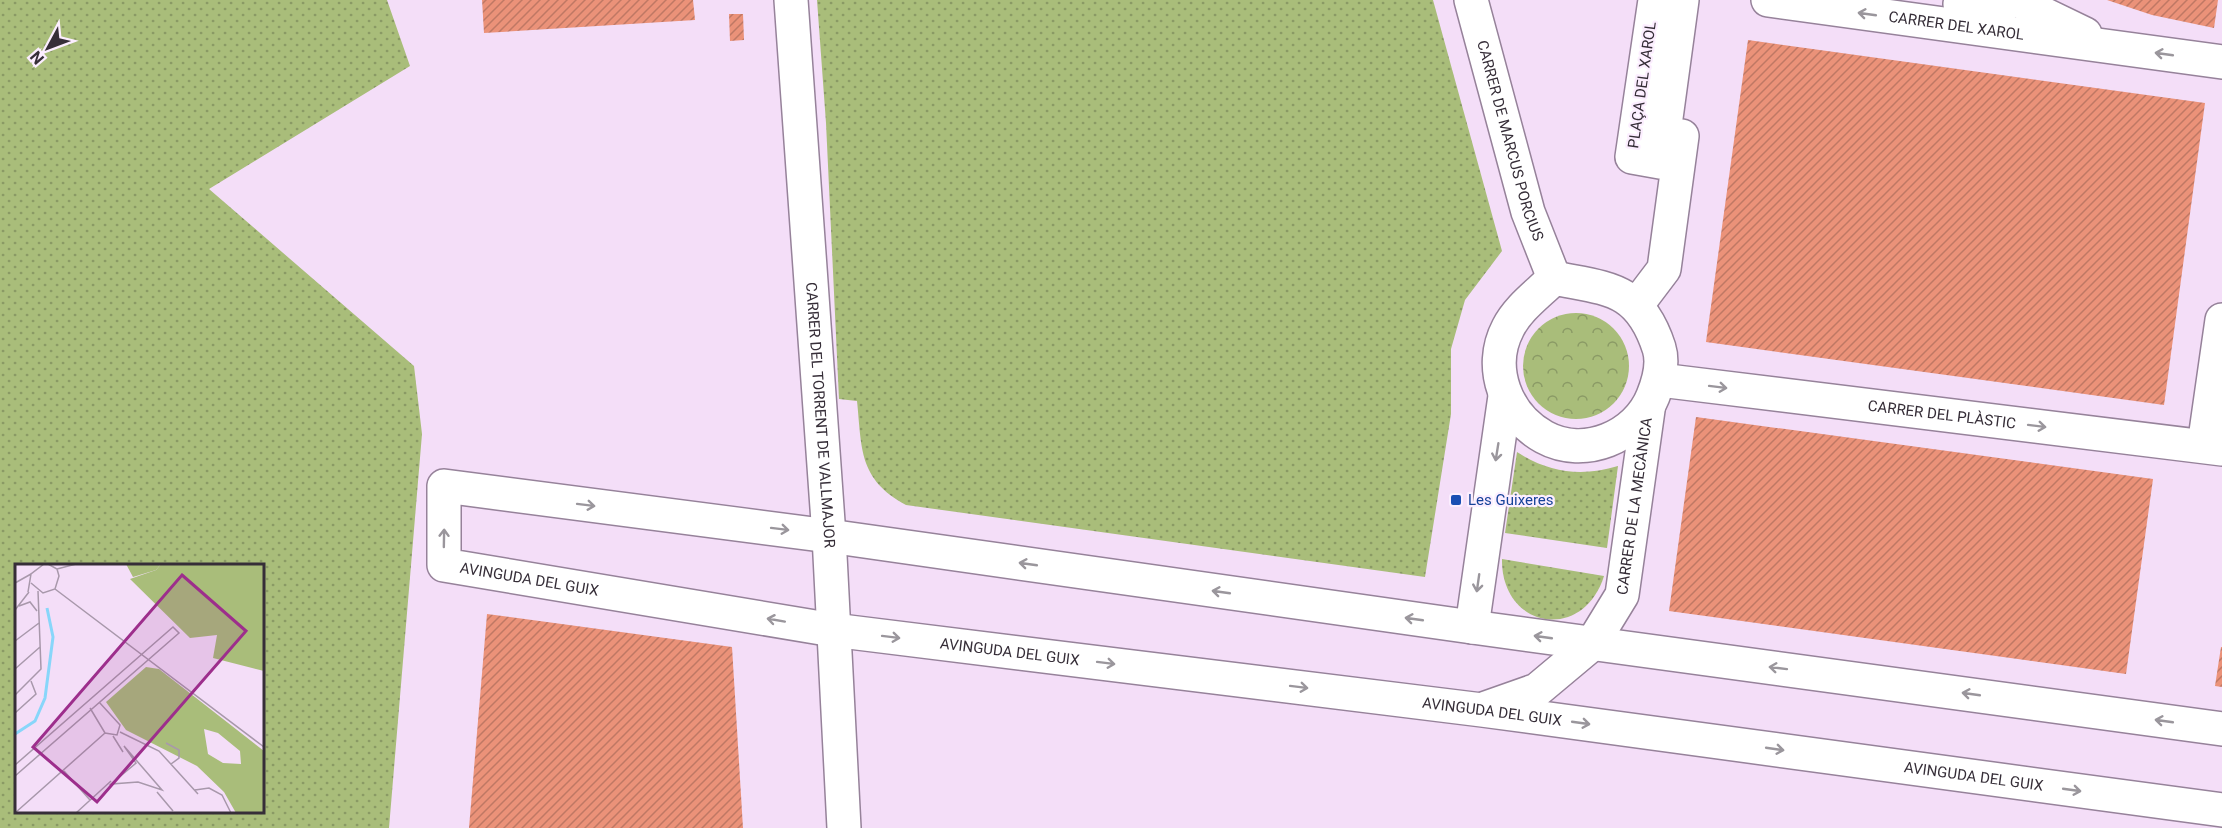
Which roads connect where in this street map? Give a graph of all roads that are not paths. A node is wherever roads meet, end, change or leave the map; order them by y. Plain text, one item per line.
1 (791, 0) edge
2 (1471, 0) edge
3 (1655, 0) edge
4 (1682, 0) edge
5 (1701, 0) edge
6 (1767, 0) edge
7 (1935, 0) edge
8 (1987, 0) edge
9 (2021, 0) edge
10 (2111, 47) junction
11 (2222, 62) edge
12 (1554, 278) junction
13 (1636, 306) junction
14 (2222, 320) edge
15 (1660, 380) junction
16 (1505, 396) junction
17 (1648, 410) junction
18 (2213, 448) edge
19 (829, 536) junction
20 (1472, 627) junction
21 (833, 630) junction
22 (1592, 644) junction
23 (1482, 710) junction
24 (2222, 729) edge
25 (2222, 810) edge
26 (844, 828) edge

1 - 19 street, CARRER DEL TORRENT DE VALLMAJOR
2 - 12 street, CARRER DE MARCUS PORCIUS
3 - 4 street, PLAÇA DEL XAROL
5 - 13 street
10 -> 6 street, CARRER DEL XAROL
7 - 8 street
9 - 10 street, CARRER DEL XAROL
11 -> 10 street, CARRER DEL XAROL
12 - 13 street
12 - 16 street
13 - 15 street
14 - 18 street
15 - 17 street
15 -> 18 street, CARRER DEL PLÀSTIC
16 - 17 street
16 -> 20 street
17 - 22 street, CARRER DE LA MECÀNICA
20 -> 19 street, AVINGUDA DEL GUIX
19 - 21 street, CARRER DEL TORRENT DE VALLMAJOR
21 -> 19 street, AVINGUDA DEL GUIX
22 -> 20 street, AVINGUDA DEL GUIX
21 -> 23 street, AVINGUDA DEL GUIX
21 - 26 street, CARRER DEL TORRENT DE VALLMAJOR
22 - 23 street, CARRER DE LA MECÀNICA
24 -> 22 street, AVINGUDA DEL GUIX
23 -> 25 street, AVINGUDA DEL GUIX

